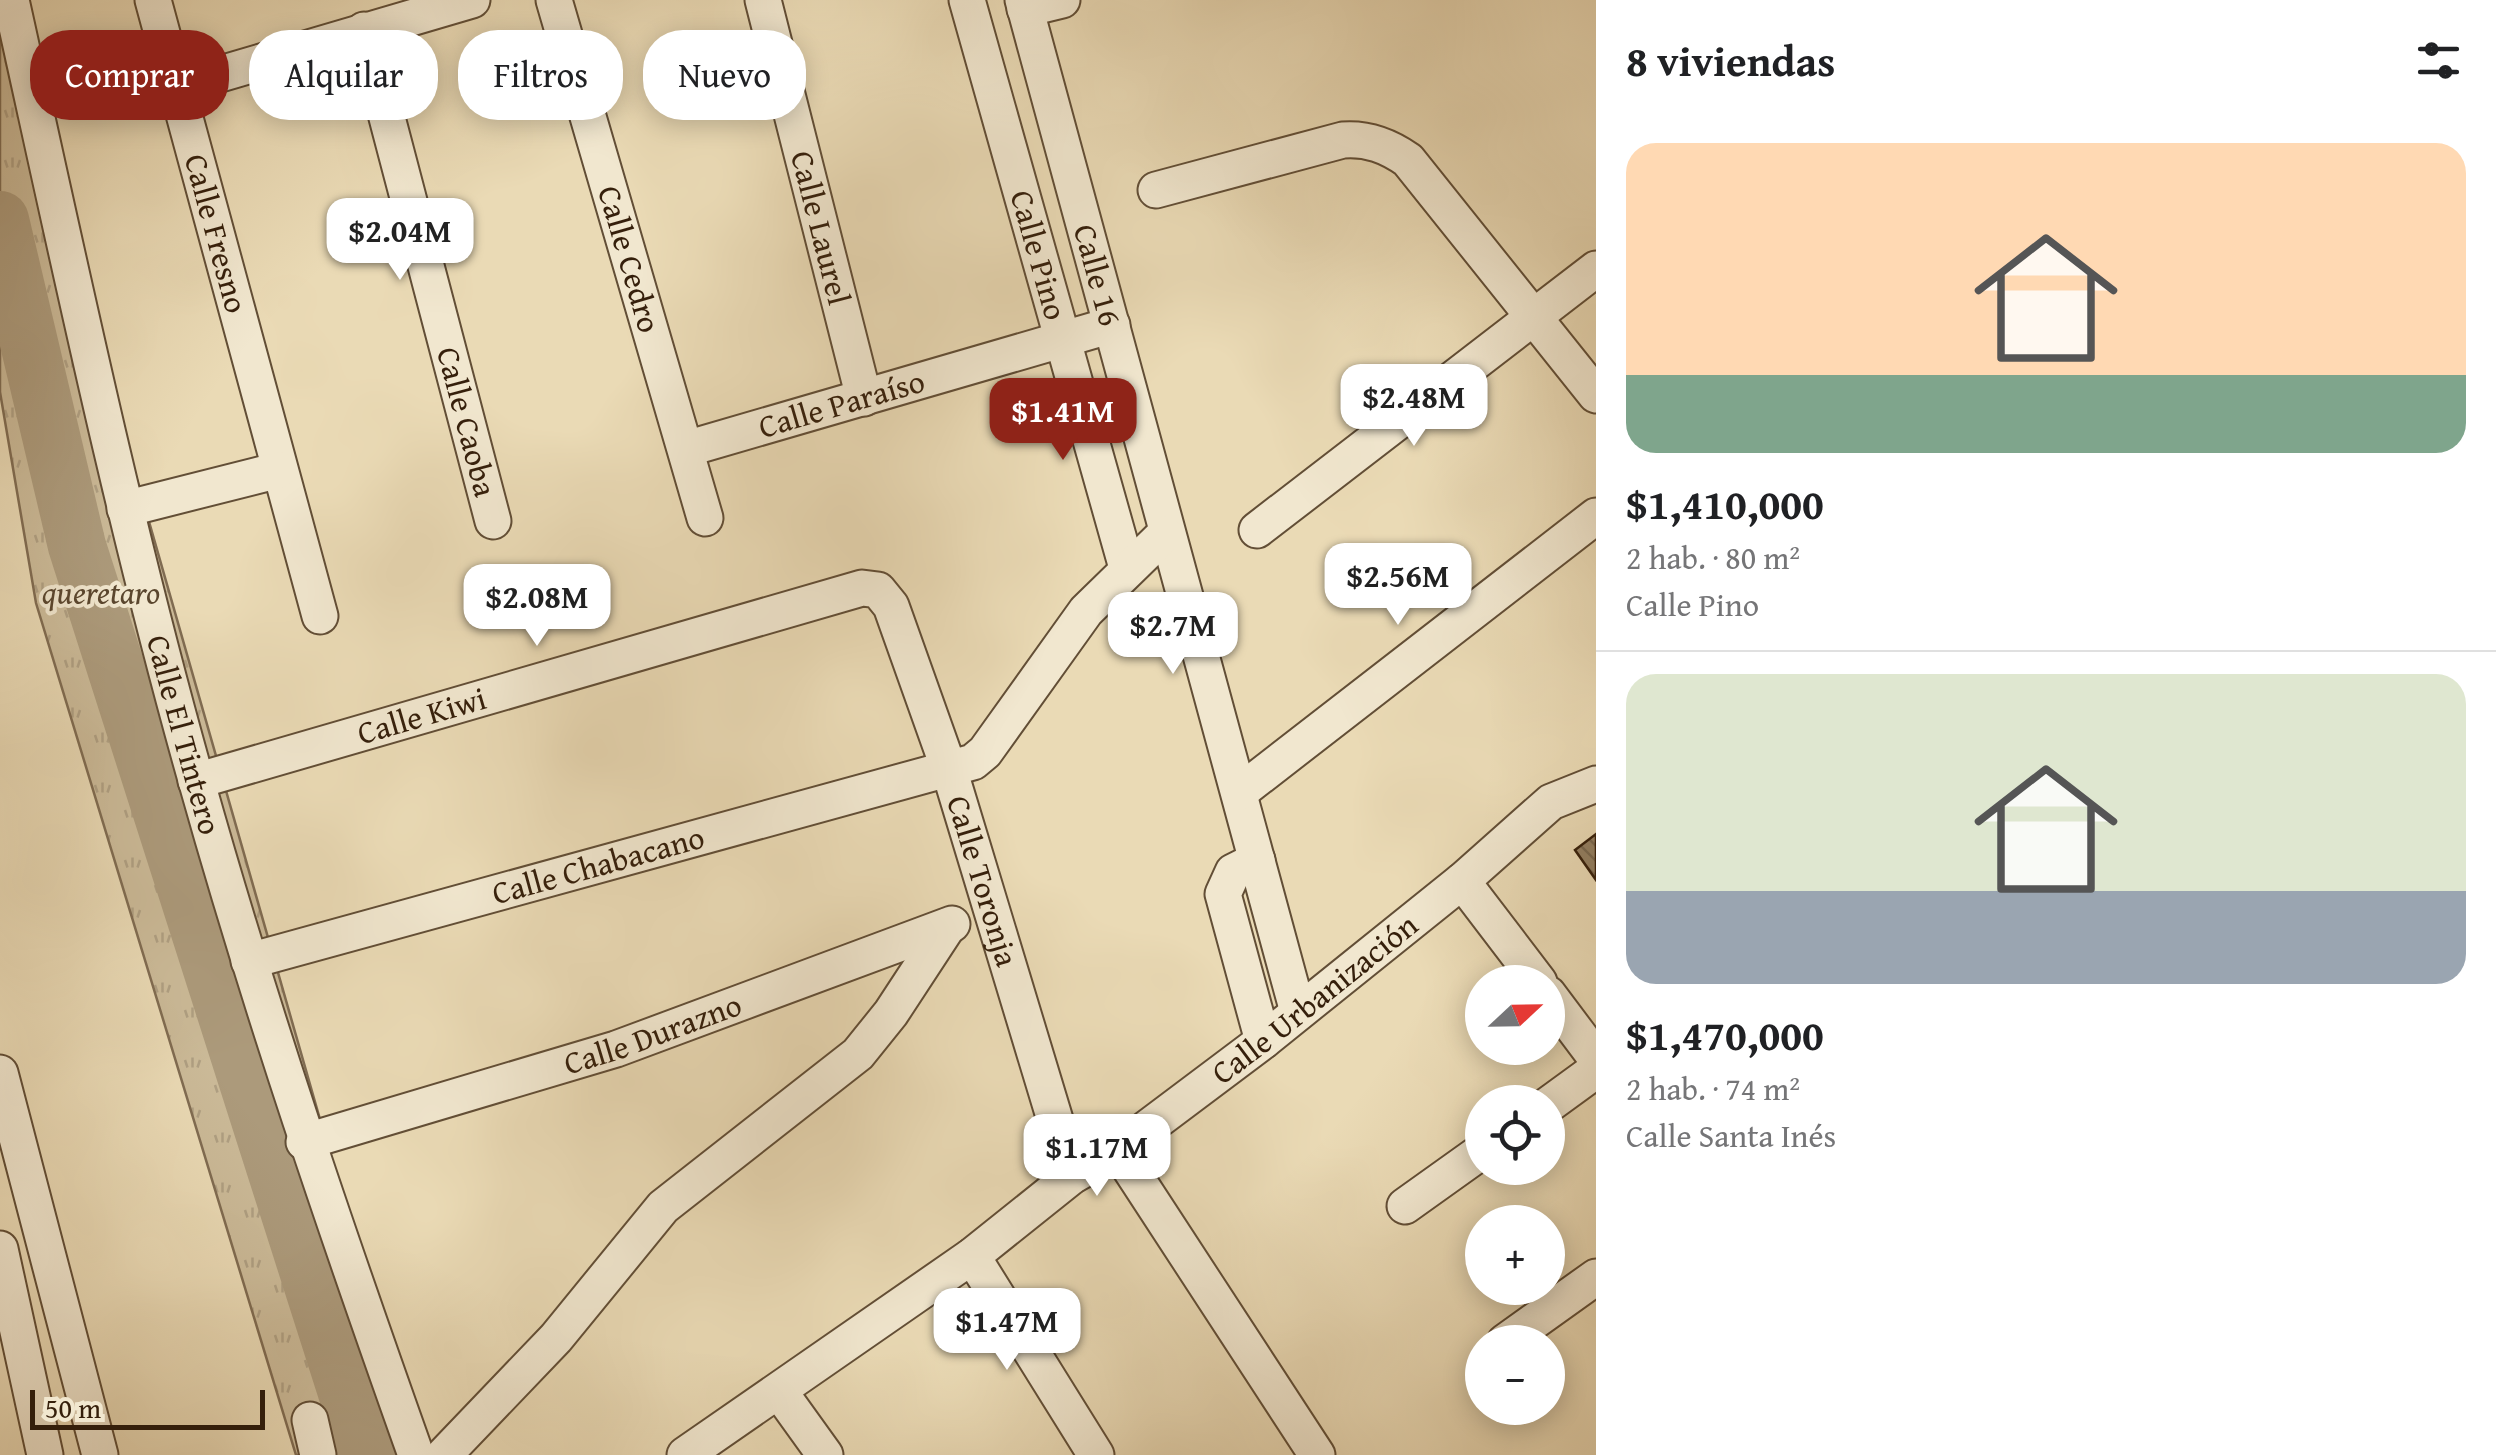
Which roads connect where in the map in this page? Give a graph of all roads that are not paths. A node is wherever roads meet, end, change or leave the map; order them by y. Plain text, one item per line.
1 (11, 0) edge
2 (153, 0) edge
3 (472, 0) edge
4 (554, 0) edge
5 (763, 0) edge
6 (967, 0) edge
7 (1062, 0) edge
8 (1024, 4) edge
9 (161, 30) edge
10 (364, 30) edge
11 (185, 120) edge
12 (388, 120) edge
13 (1156, 190) dead end
14 (1596, 269) edge
15 (1532, 317) junction
16 (1112, 325) junction
17 (1063, 340) junction
18 (1596, 395) edge
19 (864, 398) junction
20 (686, 449) junction
21 (279, 470) junction
22 (124, 509) junction
23 (1596, 516) edge
24 (704, 518) dead end
25 (493, 521) dead end
26 (1257, 530) dead end
27 (1165, 534) junction
28 (1127, 568) junction
29 (878, 590) joint
30 (320, 616) dead end
31 (1596, 764) edge
32 (949, 769) junction
33 (196, 781) junction
34 (1596, 784) edge
35 (1240, 792) junction
36 (1551, 802) junction
37 (1245, 866) junction
38 (1462, 880) junction
39 (993, 908) junction
40 (948, 926) junction
41 (249, 961) junction
42 (1526, 965) edge
43 (1298, 1012) junction
44 (1565, 1017) edge
45 (1263, 1041) junction
46 (1596, 1058) edge
47 (1596, 1070) edge
48 (0, 1073) edge
49 (1565, 1092) edge
50 (304, 1142) junction
51 (1118, 1150) junction
52 (1465, 1163) edge
53 (1072, 1176) junction
54 (1405, 1206) dead end
55 (0, 1249) edge
56 (972, 1256) junction
57 (1596, 1277) edge
58 (1529, 1325) edge
59 (779, 1392) junction
60 (486, 1414) junction
61 (310, 1420) dead end
62 (45, 1455) edge
63 (100, 1455) edge
64 (318, 1455) edge
65 (416, 1455) edge
66 (444, 1455) edge
67 (476, 1455) edge
68 (685, 1455) edge
69 (825, 1455) edge
70 (1096, 1455) edge
71 (1317, 1455) edge

1 - 22 street, Calle El Tintero
2 - 9 street, Calle Fresno
3 - 10 street
4 - 20 street, Calle Cedro
5 - 19 street, Calle Laurel
6 - 17 street, Calle Pino
7 - 8 street
8 - 16 street, Calle 16
11 - 21 street, Calle Fresno
12 - 25 street, Calle Caoba
13 - 15 street
14 - 15 street
15 - 18 street
15 - 26 street
16 - 17 street, Calle Paraíso
16 - 27 street, Calle 16
17 - 19 street, Calle Paraíso
17 - 28 street, Calle Pino
19 - 20 street, Calle Paraíso
20 - 24 street, Calle Cedro
21 - 22 street
21 - 30 street, Calle Fresno
22 - 33 street, Calle El Tintero
23 - 35 street
27 - 28 street, Calle Chabacano
27 - 35 street, Calle 16
28 - 32 street, Calle Chabacano
29 - 32 street, Calle Toronja
29 - 33 street, Calle Kiwi
31 - 36 street
32 - 39 street, Calle Toronja
32 - 41 street, Calle Chabacano
33 - 41 street, Calle El Tintero
34 - 36 street, Calle Urbanización
35 - 37 street, Calle 16
36 - 38 street, Calle Urbanización
37 - 43 street, Calle 16
37 - 45 street
38 - 42 street
38 - 43 street, Calle Urbanización
39 - 40 street, Calle Durazno
39 - 53 street, Calle Toronja
40 - 50 street, Calle Durazno
40 - 60 street
41 - 50 street, Calle El Tintero
43 - 45 street, Calle Urbanización
44 - 46 street
45 - 51 street, Calle Urbanización
47 - 49 street
48 - 63 street
50 - 65 street, Calle El Tintero
51 - 53 street, Calle Urbanización
51 - 71 street
52 - 54 street
53 - 56 street, Calle Urbanización
55 - 62 street
56 - 59 street, Calle Urbanización
56 - 70 street
57 - 58 street
59 - 68 street, Calle Urbanización
59 - 69 street
60 - 66 street
60 - 67 street
61 - 64 street

